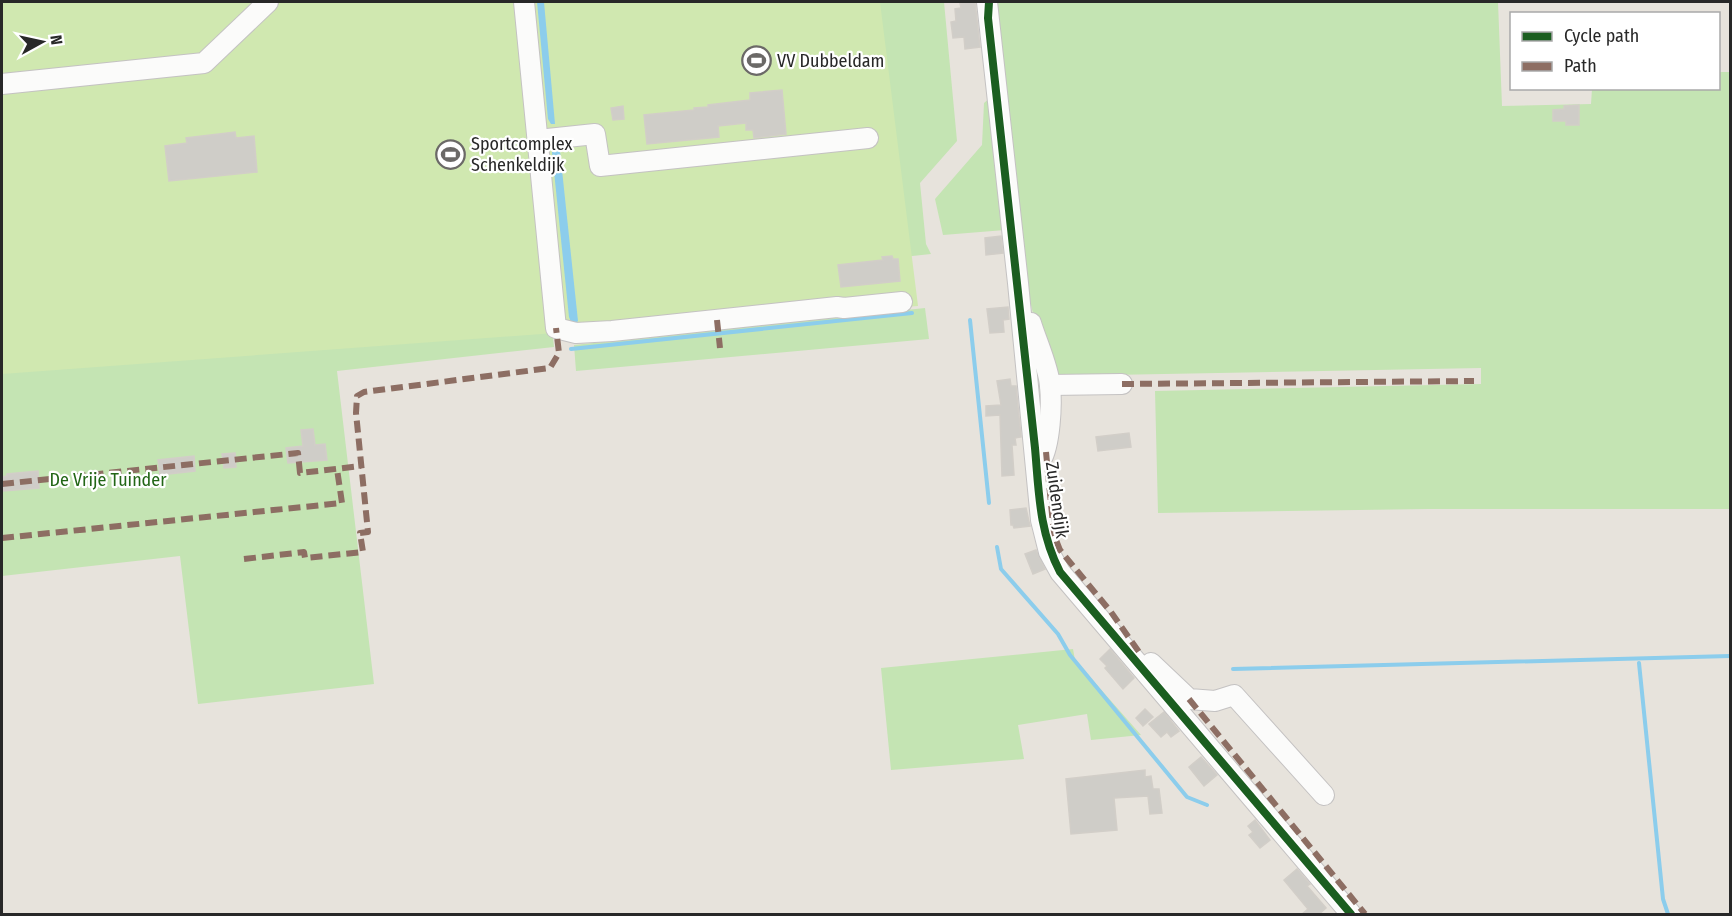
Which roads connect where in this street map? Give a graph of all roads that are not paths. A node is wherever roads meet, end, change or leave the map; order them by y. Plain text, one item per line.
1 (268, 2) edge
2 (524, 2) edge
3 (988, 7) edge
4 (2, 84) edge
5 (868, 138) dead end
6 (538, 140) junction
7 (1018, 283) junction
8 (902, 302) dead end
9 (1122, 384) dead end
10 (1050, 385) junction
11 (1037, 468) junction
12 (1115, 637) junction
13 (1324, 795) dead end
14 (1351, 915) edge

1 - 4 street
2 - 6 street
3 - 7 street, Zuidendijk
5 - 6 street
6 - 8 street
7 - 10 street
7 - 11 street, Zuidendijk
9 - 10 street
10 - 11 street
11 - 12 street, Zuidendijk
12 - 13 street
12 - 14 street, Zuidendijk

